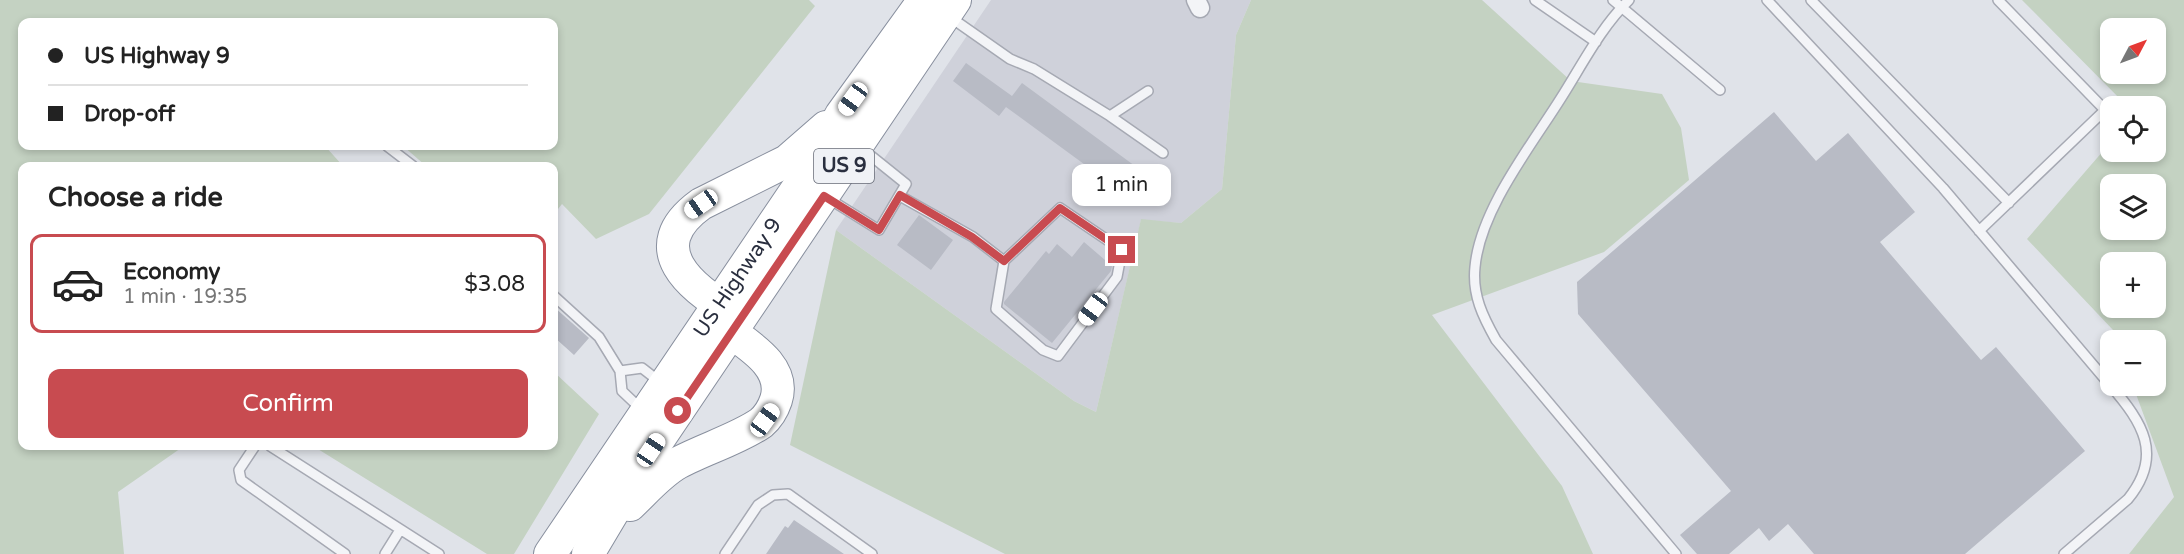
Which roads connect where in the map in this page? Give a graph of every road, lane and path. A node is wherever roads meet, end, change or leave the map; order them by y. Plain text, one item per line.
1 (1534, 0) edge
2 (1613, 0) edge
3 (1767, 0) edge
4 (1811, 0) edge
5 (1998, 0) edge
6 (1626, 3) edge
7 (942, 4) edge
8 (1596, 42) junction
9 (1720, 90) dead end
10 (1148, 91) dead end
11 (841, 115) junction
12 (1110, 116) junction
13 (858, 145) junction
14 (392, 150) edge
15 (1163, 153) dead end
16 (408, 162) edge
17 (900, 195) junction
18 (824, 196) junction
19 (2009, 203) junction
20 (1979, 231) junction
21 (1004, 261) junction
22 (558, 300) edge
23 (731, 318) junction
24 (620, 371) junction
25 (2100, 372) edge
26 (664, 386) junction
27 (2120, 396) edge
28 (645, 413) junction
29 (252, 450) edge
30 (276, 450) edge
31 (605, 528) junction
32 (400, 530) junction
33 (345, 554) edge
34 (385, 554) edge
35 (439, 554) edge
36 (550, 554) edge
37 (588, 554) edge
38 (725, 554) edge
39 (872, 554) edge
40 (1676, 554) edge
41 (2064, 554) edge

1 - 8 lane
2 - 6 lane
3 - 20 lane
4 - 19 lane
5 - 19 lane
6 - 8 lane
6 - 9 lane
7 - 11 highway, US Highway 9 / US 9
7 - 12 lane
7 - 13 highway, US Highway 9 / US 9
8 - 40 lane
10 - 12 lane
11 - 23 highway, US Highway 9 / US 9
11 - 23 highway
12 - 15 lane
13 - 17 lane
13 - 18 highway, US Highway 9 / US 9
14 - 16 lane
17 - 18 lane
17 - 21 lane
18 - 23 highway, US Highway 9 / US 9
19 - 20 lane
20 - 25 lane
21 - 21 lane
22 - 24 lane
23 - 26 highway, US Highway 9 / US 9
23 - 31 highway, US Highway 9 / US 9
23 - 31 highway
24 - 26 lane
24 - 28 lane
26 - 28 highway, US Highway 9 / US 9
27 - 41 lane
28 - 36 highway, US Highway 9 / US 9
29 - 33 lane
30 - 32 lane
31 - 37 highway, US Highway 9 / US 9
32 - 34 lane
32 - 35 lane
38 - 39 lane

